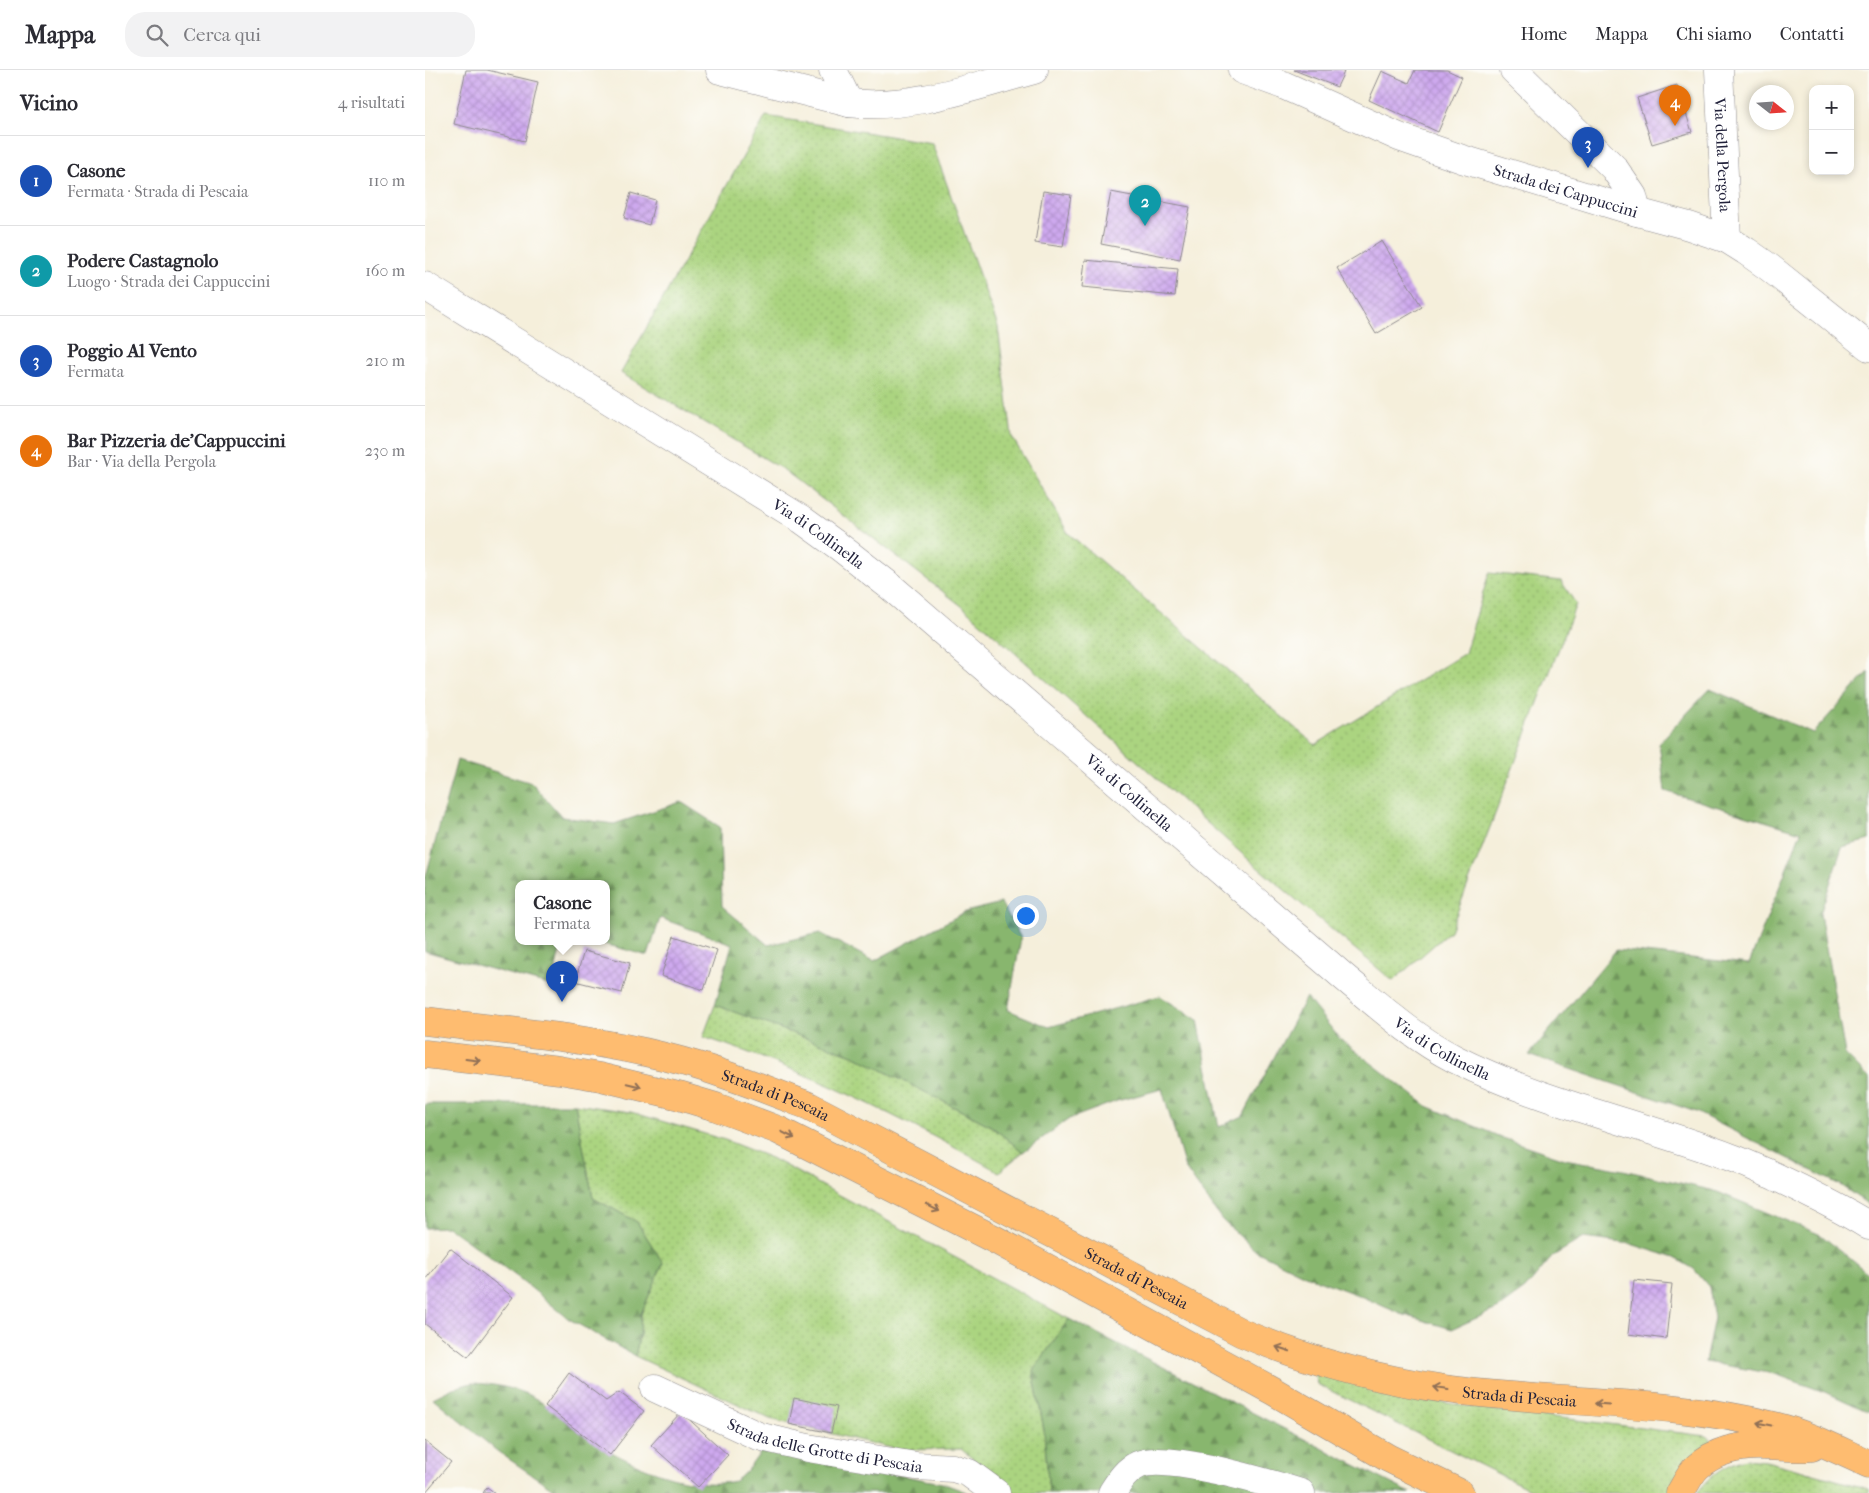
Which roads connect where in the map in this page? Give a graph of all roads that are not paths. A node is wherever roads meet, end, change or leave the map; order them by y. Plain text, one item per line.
1 (720, 70) edge
2 (833, 70) edge
3 (1034, 70) edge
4 (1242, 70) edge
5 (1515, 70) edge
6 (1719, 70) edge
7 (761, 74) edge
8 (849, 103) junction
9 (1637, 212) junction
10 (1727, 240) junction
11 (425, 286) edge
12 (1869, 347) edge
13 (425, 1021) edge
14 (425, 1054) edge
15 (1869, 1226) edge
16 (655, 1388) dead end
17 (1826, 1445) junction
18 (1869, 1464) edge
19 (1691, 1481) edge
20 (996, 1493) edge
21 (1112, 1493) edge
22 (1301, 1493) edge
23 (1461, 1493) edge
24 (1680, 1493) edge

1 - 7 street
2 - 8 street
3 - 8 street
4 - 9 street, Strada dei Cappuccini
5 - 9 street
6 - 10 street, Via della Pergola
7 - 8 street
9 - 10 street, Strada dei Cappuccini
10 - 12 street, Strada dei Cappuccini
11 - 15 street, Via di Collinella
17 -> 13 main road, Strada di Pescaia
14 -> 23 main road, Strada di Pescaia
16 - 20 street, Strada delle Grotte di Pescaia
17 - 18 main road, Strada di Pescaia
17 - 19 main road
19 - 24 main road
21 - 22 street

